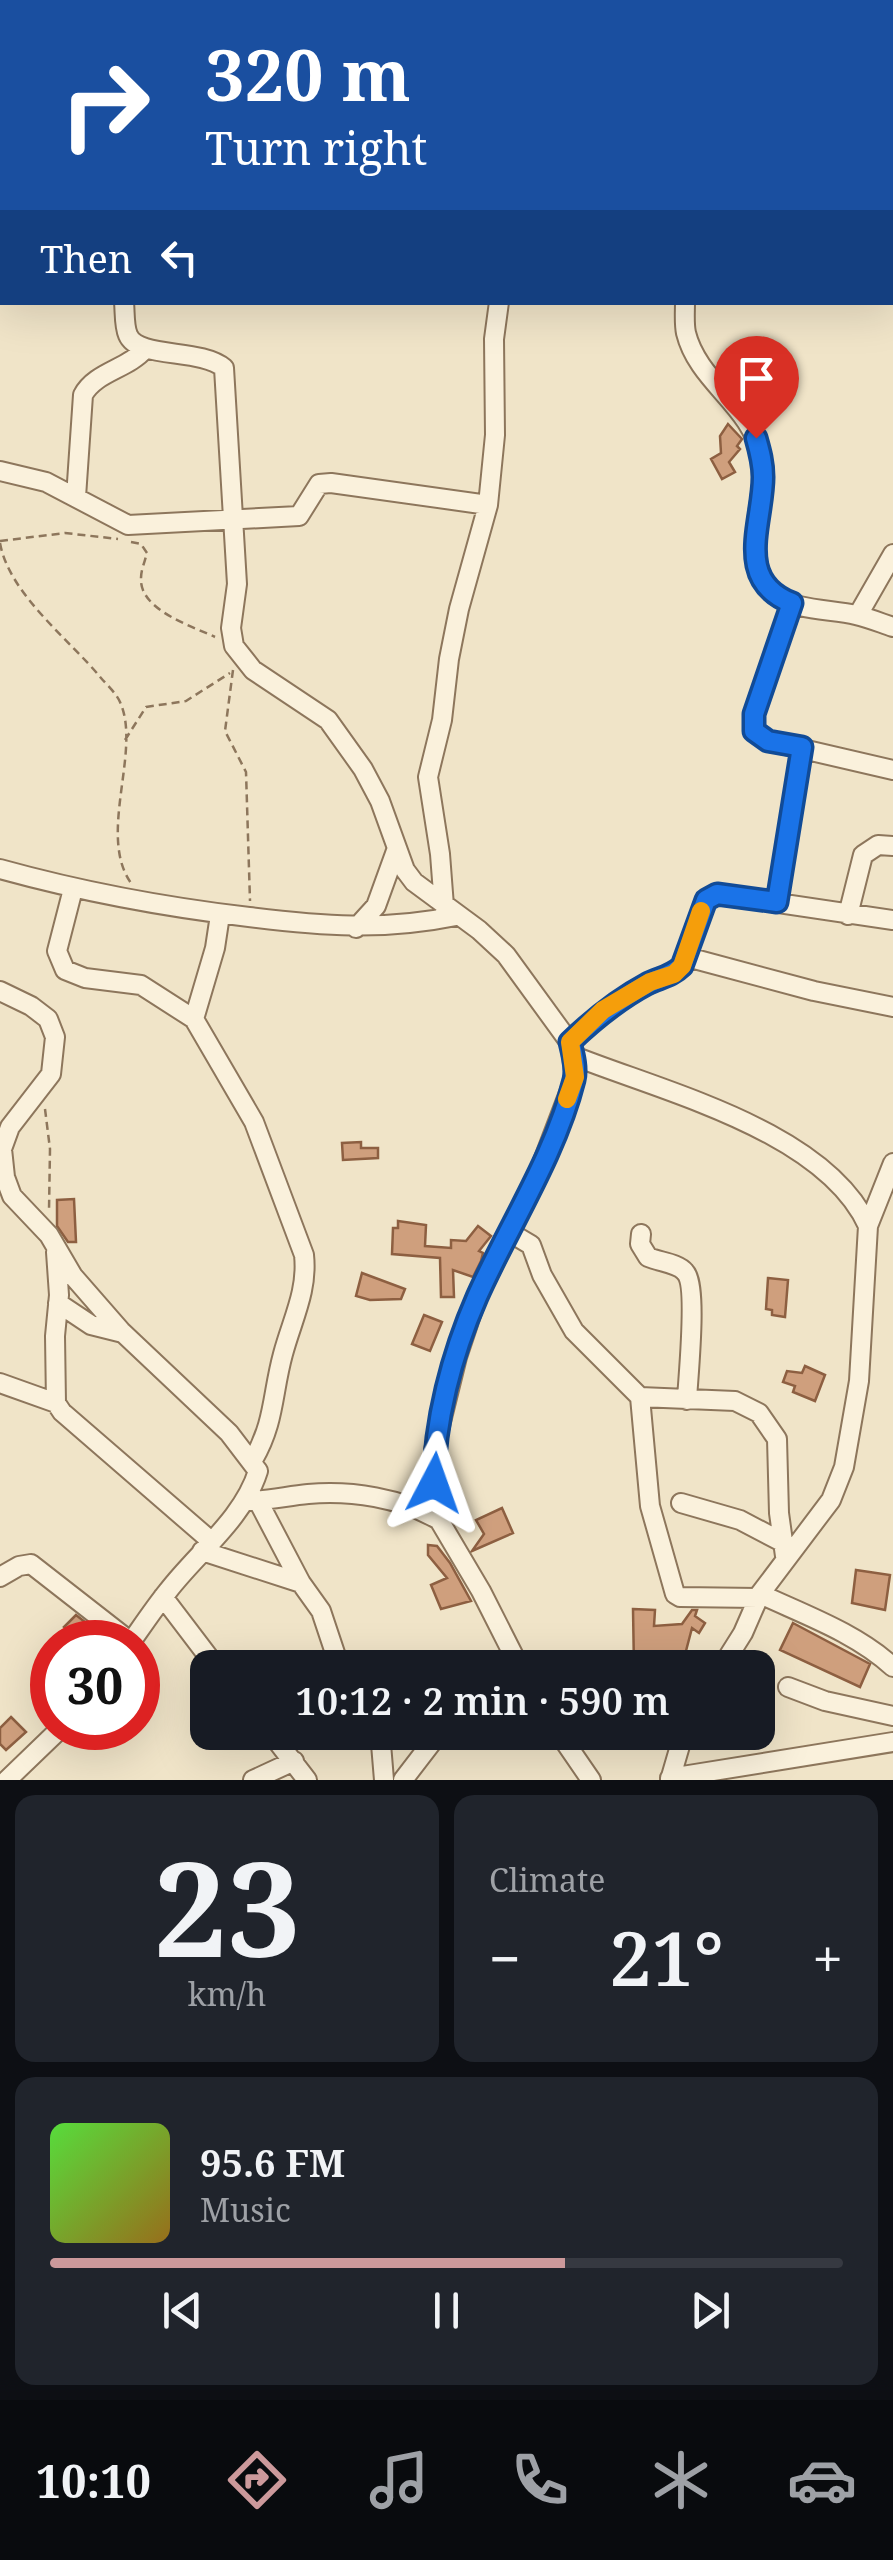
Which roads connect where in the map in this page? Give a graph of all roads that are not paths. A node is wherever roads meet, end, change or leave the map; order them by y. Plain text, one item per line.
1 (124, 305) edge
2 (499, 305) edge
3 (685, 305) edge
4 (145, 350) junction
5 (0, 471) edge
6 (76, 497) junction
7 (488, 504) junction
8 (234, 518) junction
9 (893, 554) edge
10 (792, 603) junction
11 (858, 616) junction
12 (893, 627) edge
13 (802, 747) junction
14 (893, 770) edge
15 (893, 846) edge
16 (397, 848) junction
17 (0, 869) edge
18 (73, 889) junction
19 (777, 902) junction
20 (450, 911) junction
21 (848, 915) junction
22 (220, 916) junction
23 (893, 920) edge
24 (356, 928) junction
25 (687, 957) junction
26 (2, 996) edge
27 (893, 1007) edge
28 (194, 1019) junction
29 (572, 1049) junction
30 (893, 1163) edge
31 (6, 1199) edge
32 (868, 1226) junction
33 (509, 1232) junction
34 (640, 1234) dead end
35 (53, 1243) junction
36 (58, 1303) junction
37 (124, 1334) junction
38 (0, 1383) edge
39 (640, 1397) junction
40 (688, 1400) junction
41 (56, 1403) junction
42 (253, 1460) junction
43 (251, 1502) junction
44 (681, 1503) dead end
45 (439, 1520) junction
46 (207, 1546) junction
47 (785, 1550) junction
48 (0, 1576) edge
49 (301, 1583) junction
50 (759, 1596) junction
51 (163, 1598) junction
52 (103, 1620) edge
53 (147, 1620) edge
54 (203, 1650) edge
55 (334, 1650) edge
56 (511, 1650) edge
57 (732, 1650) edge
58 (893, 1667) edge
59 (788, 1688) dead end
60 (893, 1716) edge
61 (893, 1742) edge
62 (39, 1750) edge
63 (285, 1750) edge
64 (382, 1750) edge
65 (426, 1750) edge
66 (569, 1750) edge
67 (679, 1750) edge
68 (294, 1761) junction
69 (670, 1779) edge
70 (7, 1780) edge
71 (253, 1780) edge
72 (307, 1780) edge
73 (384, 1780) edge
74 (403, 1780) edge
75 (591, 1780) edge

1 - 4 street
2 - 7 street
3 - 10 street
4 - 6 street
4 - 8 street
5 - 6 street
6 - 8 street
7 - 8 street
7 - 20 street
8 - 16 street
9 - 11 street
10 - 11 street
10 - 13 street
11 - 12 street
13 - 14 street
13 - 19 street
15 - 21 street
16 - 20 street
16 - 24 street
17 - 18 street
18 - 22 street
18 - 28 street
19 - 21 street
19 - 25 street
20 - 24 street
20 - 29 street
21 - 23 street
22 - 24 street
22 - 28 street
25 - 27 street
25 - 29 street
26 - 31 street
28 - 42 street
29 - 32 street
29 - 33 street
30 - 32 street
31 - 35 street
32 - 47 street
33 - 39 street
33 - 45 street
34 - 40 street
35 - 36 street
35 - 37 street
36 - 37 street
36 - 41 street
37 - 42 street
38 - 41 street
39 - 40 street
39 - 50 street
40 - 47 street
41 - 46 street
42 - 43 street
43 - 45 street
43 - 46 street
43 - 49 street
44 - 47 street
45 - 56 street
46 - 49 street
46 - 51 street
47 - 50 street
48 - 52 street
49 - 55 street
50 - 57 street
50 - 58 street
51 - 53 street
51 - 54 street
59 - 60 street
61 - 69 street
62 - 70 street
63 - 68 street
64 - 73 street
65 - 74 street
66 - 75 street
67 - 69 street
68 - 71 street
68 - 72 street

